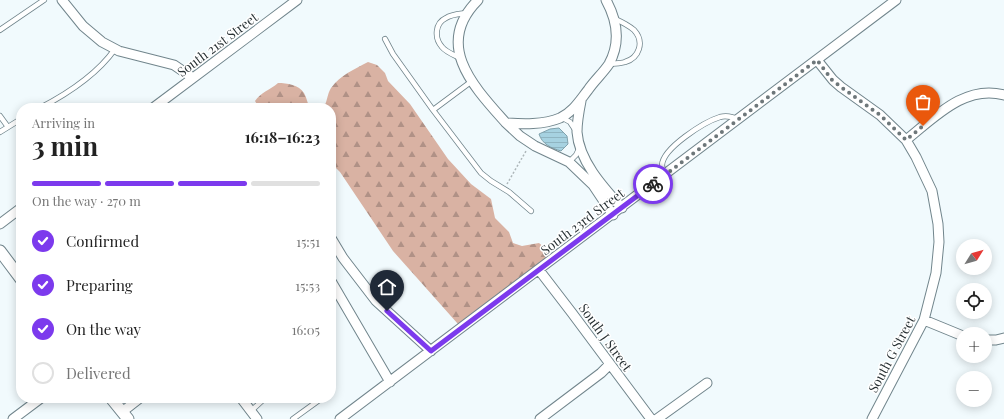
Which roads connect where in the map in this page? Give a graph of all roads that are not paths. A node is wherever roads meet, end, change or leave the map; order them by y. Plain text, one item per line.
1 (44, 0) edge
2 (62, 0) edge
3 (297, 0) edge
4 (478, 0) edge
5 (606, 0) edge
6 (896, 0) edge
7 (467, 13) junction
8 (615, 19) junction
9 (0, 30) edge
10 (385, 40) dead end
11 (116, 49) junction
12 (460, 58) junction
13 (817, 60) junction
14 (609, 64) junction
15 (194, 78) junction
16 (472, 81) junction
17 (1004, 94) edge
18 (581, 99) junction
19 (49, 103) edge
20 (161, 103) edge
21 (433, 110) junction
22 (0, 116) edge
23 (561, 117) junction
24 (738, 119) junction
25 (16, 121) edge
26 (506, 123) junction
27 (8, 127) junction
28 (0, 132) edge
29 (577, 132) junction
30 (906, 140) junction
31 (580, 147) junction
32 (569, 162) junction
33 (665, 174) junction
34 (622, 208) junction
35 (532, 211) dead end
36 (16, 212) edge
37 (613, 214) junction
38 (0, 224) edge
39 (336, 246) edge
40 (0, 251) edge
41 (539, 270) junction
42 (16, 272) edge
43 (336, 289) edge
44 (924, 320) junction
45 (956, 333) edge
46 (1004, 338) edge
47 (992, 339) edge
48 (431, 351) junction
49 (609, 363) junction
50 (390, 382) junction
51 (706, 383) dead end
52 (34, 403) edge
53 (115, 403) edge
54 (136, 403) edge
55 (245, 403) edge
56 (260, 403) edge
57 (315, 403) edge
58 (251, 411) junction
59 (125, 415) edge
60 (13, 419) edge
61 (257, 419) edge
62 (293, 419) edge
63 (340, 419) edge
64 (540, 419) edge
65 (651, 419) edge
66 (657, 419) edge
67 (872, 419) edge

1 - 9 lane
2 - 11 street
3 - 15 street, South 21st Street
4 - 7 street
5 - 8 street
6 - 13 street, South 23rd Street
7 - 12 street
7 - 12 lane
8 - 14 street
8 - 14 lane
10 - 21 lane
11 - 15 street
11 - 19 lane
12 - 16 street
13 - 24 street, South 23rd Street
13 - 30 street, South G Street
14 - 18 street
15 - 20 street, South 21st Street
16 - 21 lane
16 - 26 street
17 - 30 street
18 - 23 street
18 - 29 street
21 - 35 lane
22 - 27 lane
23 - 26 street
23 - 29 lane
24 - 33 street, South 23rd Street
24 - 33 lane
25 - 27 lane
26 - 32 street
27 - 28 lane
29 - 31 street
30 - 44 street, South G Street
31 - 32 lane
31 - 34 street
32 - 37 street
33 - 34 street, South 23rd Street
34 - 37 street, South 23rd Street
36 - 38 street
37 - 41 street, South 23rd Street
39 - 48 street
40 - 42 street
41 - 48 street, South 23rd Street
41 - 49 street, South J Street
43 - 50 street
44 - 45 street
44 - 67 street, South G Street
46 - 47 street
48 - 50 street, South 23rd Street
49 - 64 street
49 - 65 street, South J Street
50 - 63 street, South 23rd Street
51 - 66 street
52 - 60 street
53 - 59 street
54 - 59 street
55 - 58 street
56 - 58 lane
57 - 62 lane
58 - 61 street

